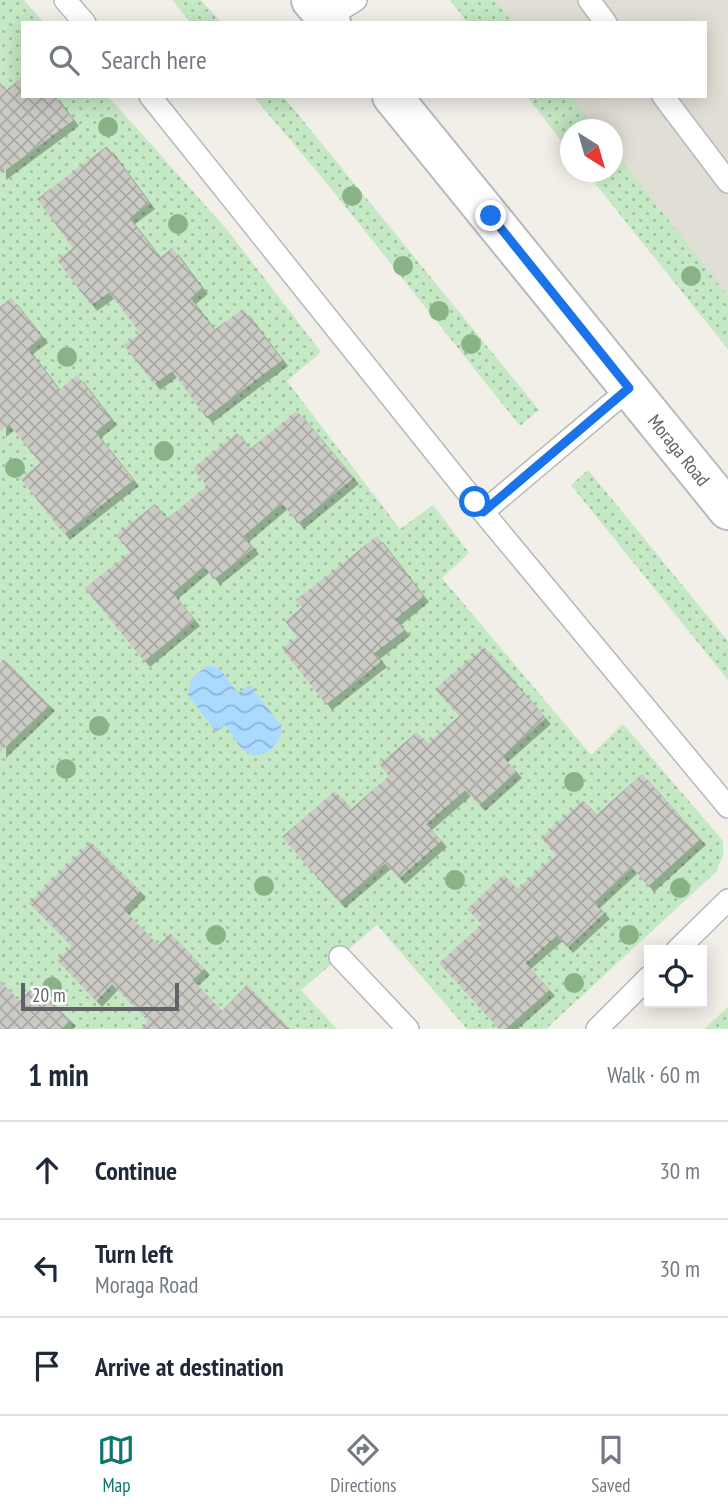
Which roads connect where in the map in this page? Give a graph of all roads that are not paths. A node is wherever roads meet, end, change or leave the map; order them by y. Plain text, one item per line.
1 (65, 0) edge
2 (589, 0) edge
3 (83, 21) edge
4 (605, 21) edge
5 (152, 98) edge
6 (394, 98) edge
7 (665, 98) edge
8 (728, 182) edge
9 (629, 388) junction
10 (728, 510) edge
11 (483, 512) junction
12 (728, 807) edge
13 (728, 900) edge
14 (682, 945) edge
15 (340, 957) dead end
16 (644, 982) edge
17 (408, 1029) edge
18 (597, 1029) edge

1 - 3 lane
2 - 4 lane
5 - 11 lane
6 - 9 street, Moraga Road
7 - 8 lane
9 - 10 street, Moraga Road
9 - 11 lane
11 - 12 lane
13 - 14 lane
15 - 17 lane
16 - 18 lane

